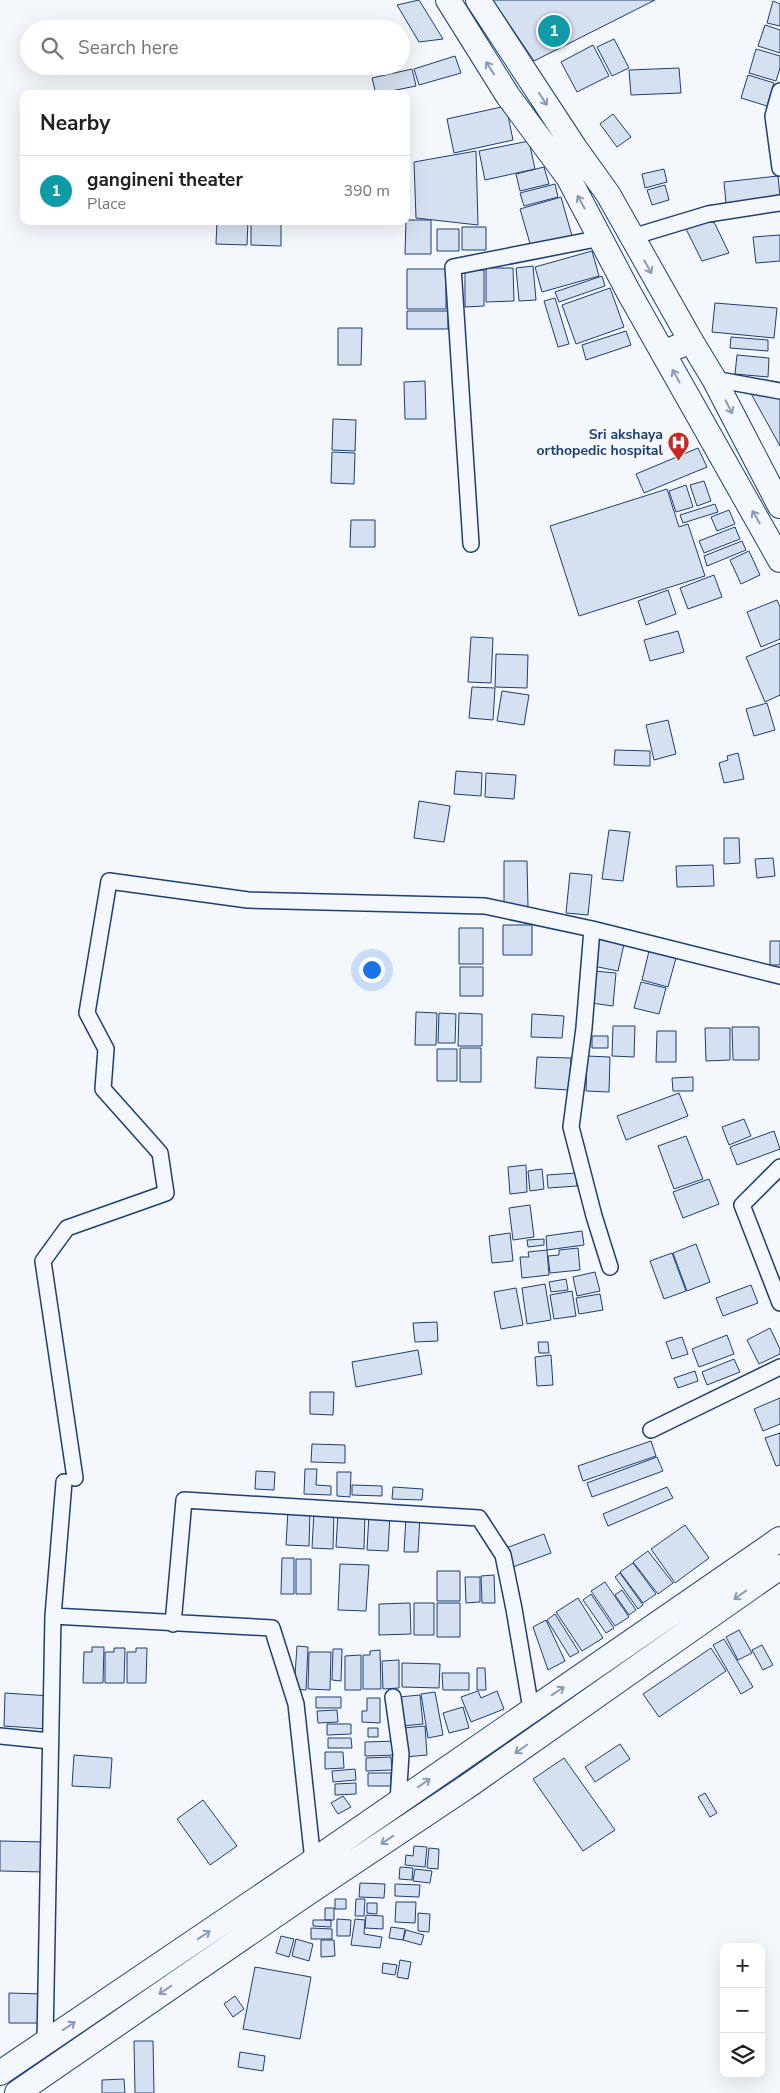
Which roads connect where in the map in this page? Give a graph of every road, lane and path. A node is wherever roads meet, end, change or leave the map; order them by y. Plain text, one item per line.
1 (448, 0) edge
2 (478, 0) edge
3 (780, 91) edge
4 (780, 168) edge
5 (780, 203) edge
6 (632, 237) junction
7 (601, 238) junction
8 (691, 341) junction
9 (663, 353) junction
10 (714, 379) junction
11 (780, 390) edge
12 (780, 506) edge
13 (471, 544) dead end
14 (780, 560) edge
15 (592, 929) junction
16 (780, 976) edge
17 (780, 1167) edge
18 (610, 1267) dead end
19 (780, 1303) edge
20 (780, 1367) edge
21 (651, 1430) dead end
22 (780, 1539) edge
23 (780, 1567) edge
24 (52, 1616) junction
25 (173, 1624) junction
26 (393, 1697) dead end
27 (531, 1709) junction
28 (0, 1736) edge
29 (50, 1741) junction
30 (398, 1802) junction
31 (348, 1837) junction
32 (363, 1856) junction
33 (312, 1861) junction
34 (45, 2042) junction
35 (0, 2073) edge
36 (17, 2093) edge

7 -> 1 main road
2 -> 6 main road
3 - 4 street
5 - 6 street
6 -> 8 main road
7 - 9 main road
7 - 13 street
8 - 9 main road
8 - 10 main road
14 -> 9 main road
10 - 11 street
10 -> 12 main road
15 - 16 street
15 - 18 street
15 - 24 street
17 - 19 street
20 - 21 street
27 -> 22 main road
23 -> 32 main road
24 - 25 street
24 - 29 street
25 - 27 street
25 - 33 street
26 - 30 street
30 -> 27 main road
28 - 29 street
29 - 34 street
30 - 31 main road
31 - 32 main road
31 - 33 main road
32 -> 36 main road
34 -> 33 main road
34 - 35 main road

